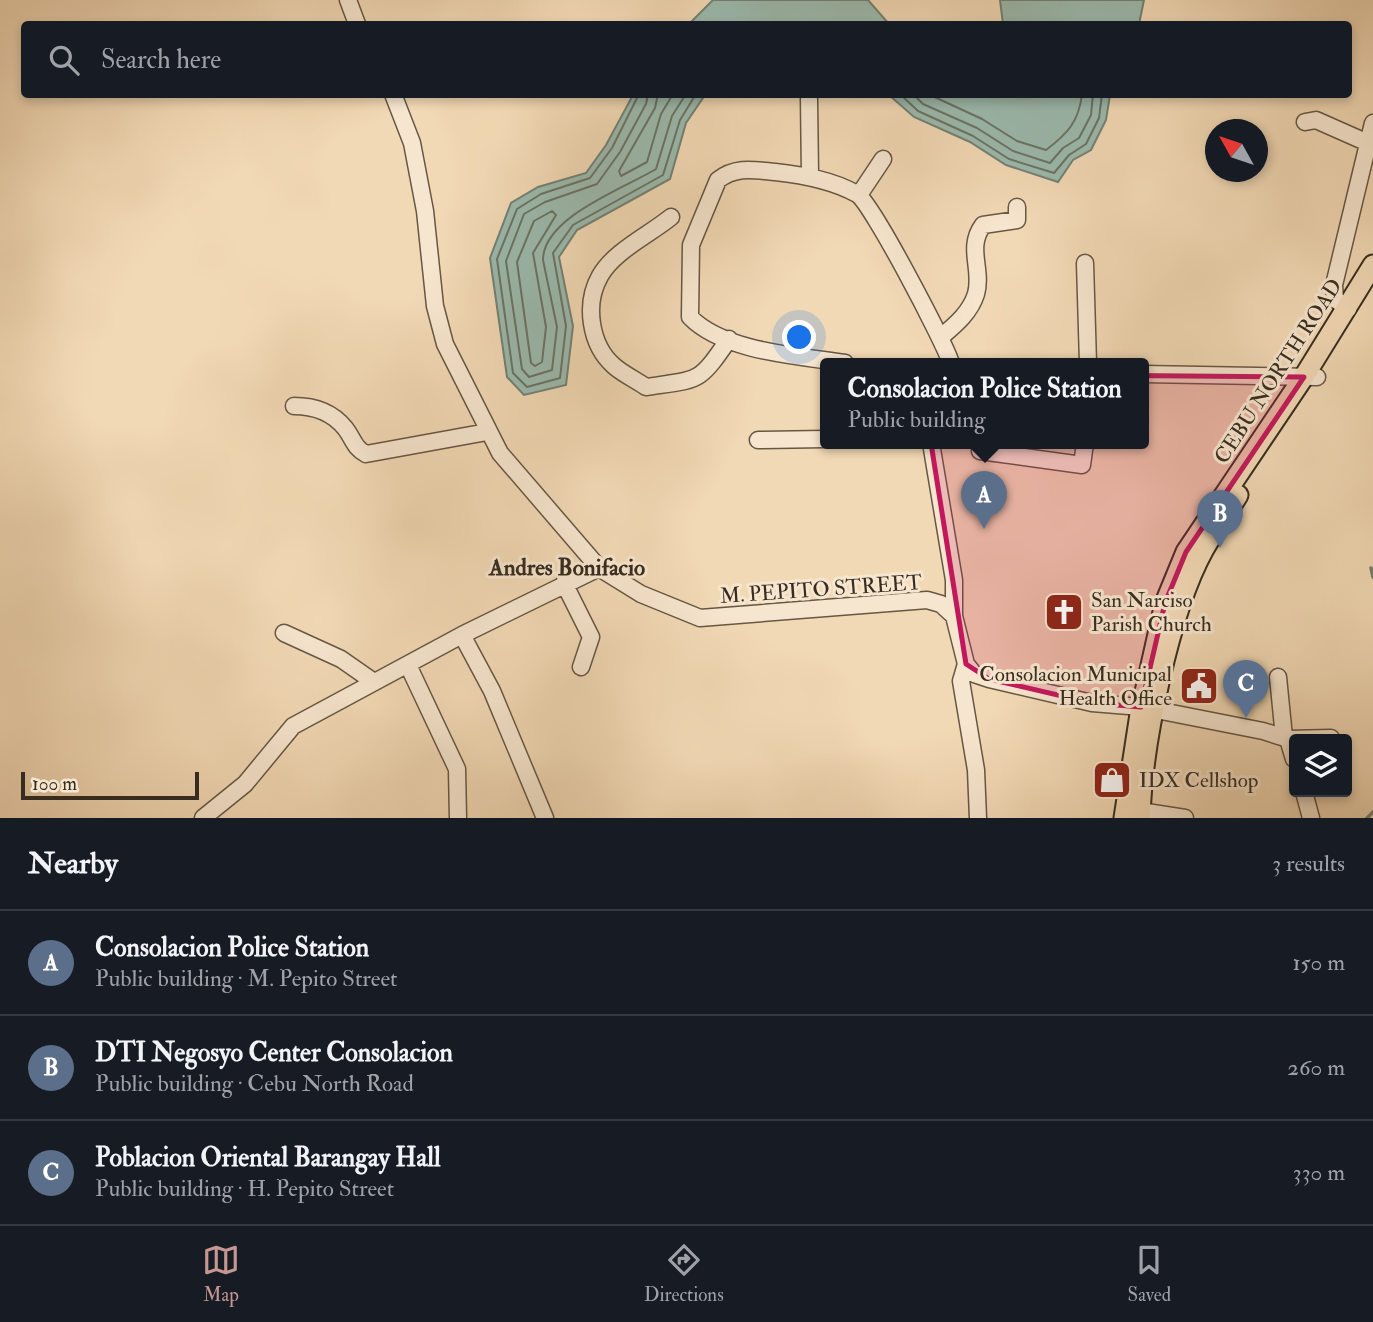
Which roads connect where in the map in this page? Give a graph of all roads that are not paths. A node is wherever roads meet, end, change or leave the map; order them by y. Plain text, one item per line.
1 (348, 0) edge
2 (356, 21) edge
3 (395, 98) edge
4 (808, 99) dead end
5 (1306, 122) dead end
6 (1373, 123) edge
7 (1368, 142) junction
8 (883, 159) dead end
9 (810, 175) junction
10 (859, 195) junction
11 (1017, 207) dead end
12 (671, 217) dead end
13 (1085, 263) dead end
14 (1373, 265) edge
15 (1373, 292) edge
16 (1348, 309) junction
17 (941, 337) junction
18 (729, 339) junction
19 (949, 358) edge
20 (1088, 358) edge
21 (820, 361) edge
22 (1149, 374) edge
23 (1310, 377) junction
24 (294, 406) dead end
25 (487, 432) junction
26 (820, 439) edge
27 (758, 440) dead end
28 (931, 449) edge
29 (1084, 449) edge
30 (980, 451) dead end
31 (598, 568) junction
32 (564, 583) junction
33 (954, 616) junction
34 (284, 633) dead end
35 (463, 635) junction
36 (966, 664) junction
37 (408, 665) junction
38 (581, 667) dead end
39 (1278, 677) dead end
40 (374, 682) junction
41 (1148, 708) junction
42 (1286, 738) junction
43 (1289, 746) edge
44 (1305, 797) edge
45 (1135, 816) edge
46 (203, 818) edge
47 (458, 818) edge
48 (545, 818) edge
49 (978, 818) edge
50 (1185, 818) edge
51 (1311, 818) edge

1 - 2 street
3 - 25 street, M. PEPITO STREET
4 - 9 street
5 - 7 street
6 - 7 street
7 - 16 street
8 - 10 street
9 - 10 street
9 - 18 street
10 - 17 street
11 - 17 street
12 - 18 street
13 - 20 street
14 - 16 main road, CEBU NORTH ROAD
15 - 23 main road, CEBU NORTH ROAD
16 - 23 main road, CEBU NORTH ROAD
17 - 19 street
18 - 21 street
22 - 23 street
23 - 41 main road, CEBU NORTH ROAD
24 - 25 street
25 - 31 street, M. PEPITO STREET
26 - 27 street
28 - 33 street, M. PEPITO STREET
29 - 30 street
31 - 32 street
31 - 33 street, M. PEPITO STREET
32 - 35 street
32 - 38 street
33 - 36 street, M. PEPITO STREET
34 - 40 street
35 - 37 street
35 - 48 street
36 - 41 street
36 - 49 street, M. PEPITO STREET
37 - 40 street
37 - 47 street
39 - 42 street
40 - 46 street
41 - 42 street
41 - 45 main road, CEBU NORTH ROAD
42 - 43 street
44 - 51 street
45 - 50 street

